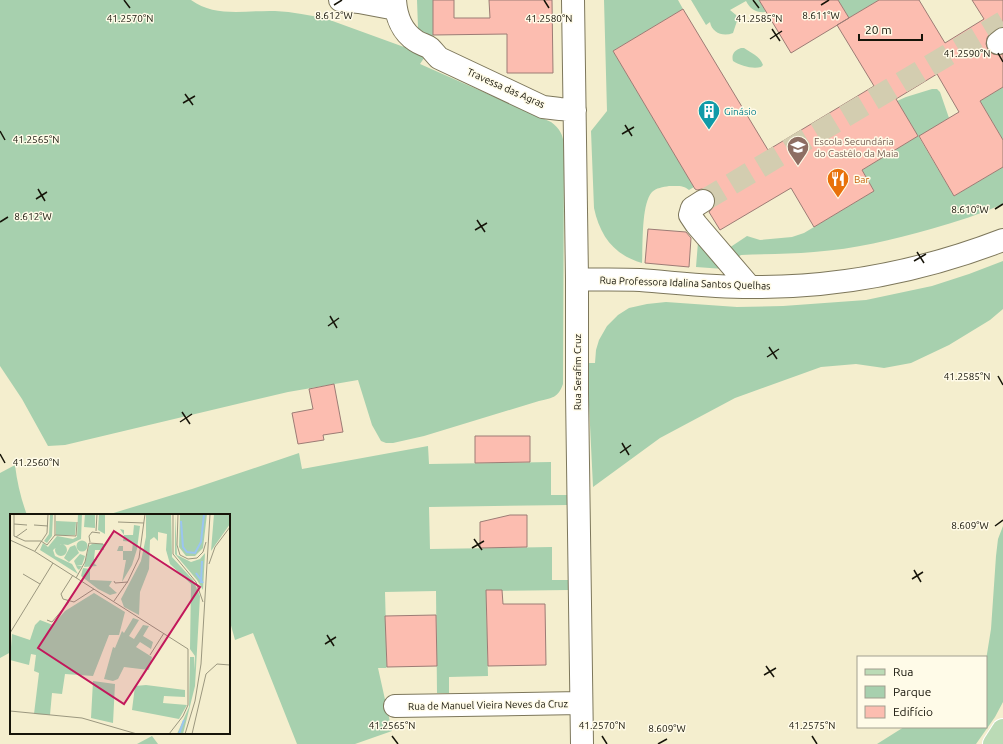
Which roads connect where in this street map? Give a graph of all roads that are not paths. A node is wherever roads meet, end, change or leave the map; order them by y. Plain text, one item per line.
1 (340, 0) edge
2 (573, 0) edge
3 (395, 5) edge
4 (575, 110) junction
5 (703, 201) tunnel mouth
6 (1003, 240) edge
7 (577, 279) junction
8 (750, 287) junction
9 (582, 703) junction
10 (395, 706) dead end
11 (1003, 730) edge
12 (582, 744) edge
13 (994, 744) edge

1 - 3 street
2 - 4 street, Rua Serafim Cruz
3 - 4 street, Travessa das Agras
4 - 7 street, Rua Serafim Cruz
5 - 8 street
6 - 8 street, Rua Professora Idalina Santos Quelhas
7 - 8 street, Rua Professora Idalina Santos Quelhas
7 - 9 street, Rua Serafim Cruz
9 - 10 street, Rua de Manuel Vieira Neves da Cruz
9 - 12 street, Rua Serafim Cruz
11 - 13 main road

